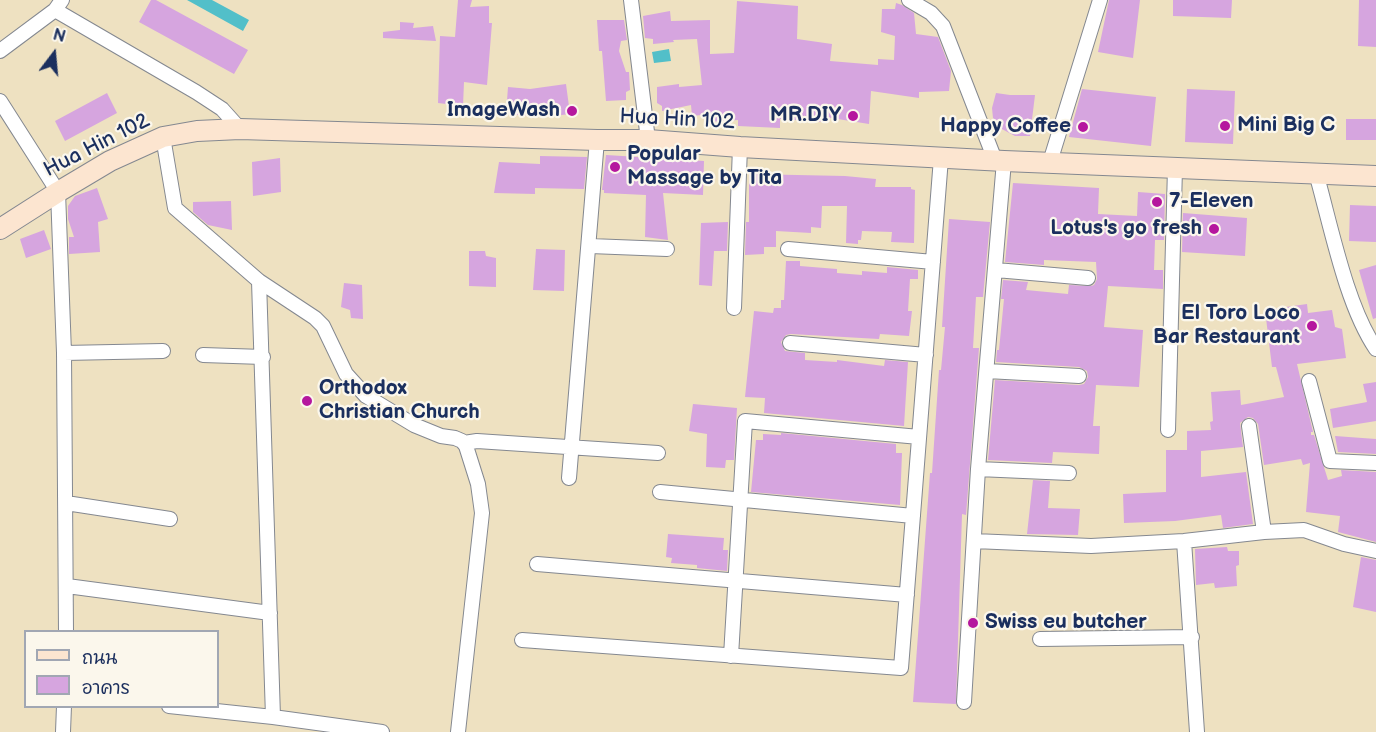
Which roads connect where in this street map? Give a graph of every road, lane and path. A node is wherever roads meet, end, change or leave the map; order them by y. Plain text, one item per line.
1 (631, 0) edge
2 (909, 0) edge
3 (1100, 0) edge
4 (59, 5) edge
5 (0, 51) edge
6 (0, 101) edge
7 (240, 129) junction
8 (163, 137) junction
9 (597, 140) junction
10 (648, 140) junction
11 (740, 147) junction
12 (941, 158) junction
13 (999, 161) junction
14 (1050, 162) junction
15 (1174, 168) junction
16 (1316, 173) junction
17 (1376, 176) edge
18 (57, 192) junction
19 (0, 229) edge
20 (590, 246) junction
21 (667, 249) dead end
22 (788, 249) dead end
23 (933, 262) junction
24 (996, 270) junction
25 (1088, 278) dead end
26 (259, 281) junction
27 (734, 308) dead end
28 (790, 343) dead end
29 (1376, 349) edge
30 (163, 351) dead end
31 (64, 353) junction
32 (203, 355) dead end
33 (926, 355) junction
34 (263, 357) junction
35 (987, 371) junction
36 (1079, 376) dead end
37 (1309, 381) dead end
38 (1250, 426) dead end
39 (1168, 430) dead end
40 (920, 438) junction
41 (464, 444) junction
42 (571, 446) junction
43 (658, 453) dead end
44 (1376, 463) edge
45 (978, 469) junction
46 (1069, 473) dead end
47 (569, 478) dead end
48 (660, 492) dead end
49 (740, 500) junction
50 (66, 503) junction
51 (913, 516) junction
52 (170, 519) dead end
53 (1264, 532) junction
54 (975, 541) junction
55 (1184, 542) junction
56 (1376, 551) edge
57 (537, 564) dead end
58 (735, 580) junction
59 (67, 586) junction
60 (907, 595) junction
61 (270, 613) junction
62 (66, 630) edge
63 (1192, 637) junction
64 (1040, 639) dead end
65 (522, 640) dead end
66 (731, 656) junction
67 (964, 702) dead end
68 (64, 708) edge
69 (189, 708) edge
70 (273, 717) junction
71 (356, 730) edge
72 (63, 732) edge
73 (382, 732) edge
74 (458, 732) edge
75 (1197, 732) edge

1 - 10 street
2 - 13 street
3 - 14 street
4 - 5 street
4 - 7 street
6 - 18 street
7 - 8 street, Hua Hin 102
7 - 9 street, Hua Hin 102
8 - 18 street, Hua Hin 102
8 - 26 street
9 - 10 street, Hua Hin 102
9 - 20 street
10 - 11 street, Hua Hin 102
11 - 12 street, Hua Hin 102
11 - 27 street
12 - 13 street, Hua Hin 102
12 - 23 street
13 - 14 street, Hua Hin 102
13 - 24 street
14 - 15 street, Hua Hin 102
15 - 16 street, Hua Hin 102
15 - 39 street
16 - 17 street, Hua Hin 102
16 - 29 street
18 - 19 street, Hua Hin 102
18 - 31 street
20 - 21 street
20 - 42 street
22 - 23 street
23 - 33 street
24 - 25 street
24 - 35 street
26 - 34 street
26 - 41 street
28 - 33 street
30 - 31 street
31 - 50 street
32 - 34 street
33 - 40 street
34 - 61 street
35 - 36 street
35 - 45 street
37 - 44 street
38 - 53 street
40 - 49 street
40 - 51 street
41 - 42 street
41 - 74 street
42 - 43 street
42 - 47 street
45 - 46 street
45 - 54 street
48 - 49 street
49 - 51 street
49 - 58 street
50 - 52 street
50 - 59 street
51 - 60 street
53 - 55 street
53 - 56 street
54 - 55 street
54 - 67 street
55 - 63 street
57 - 58 street
58 - 60 street
58 - 66 street
59 - 61 street
59 - 62 street
60 - 66 street
61 - 70 street
63 - 64 street
63 - 75 street
65 - 66 street
68 - 72 street
69 - 70 street
70 - 71 street
71 - 73 street

